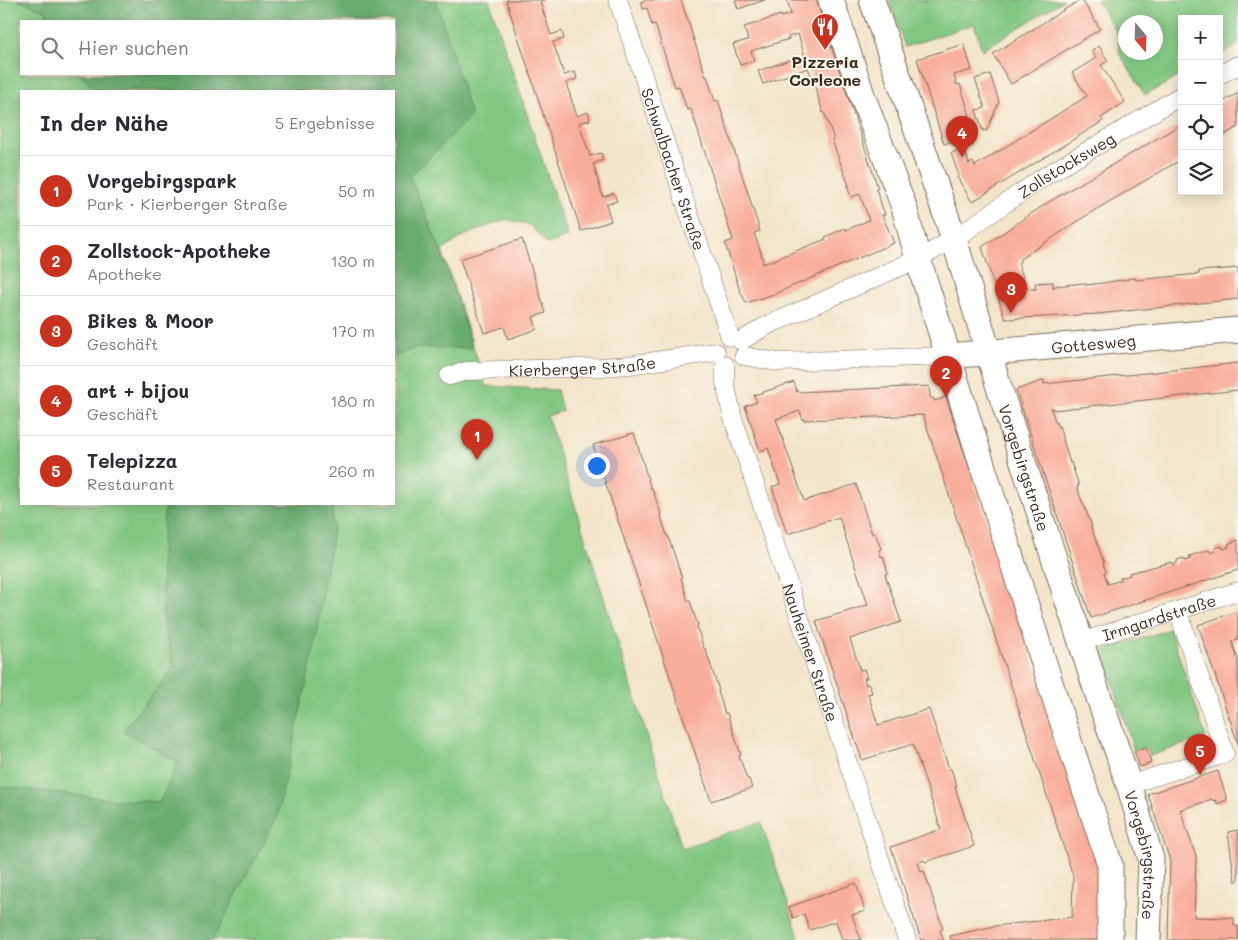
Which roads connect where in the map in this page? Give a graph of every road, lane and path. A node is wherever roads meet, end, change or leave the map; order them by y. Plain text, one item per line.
1 (618, 0) edge
2 (832, 0) edge
3 (872, 0) edge
4 (1238, 65) edge
5 (1223, 73) edge
6 (1178, 97) edge
7 (954, 239) junction
8 (918, 259) junction
9 (1238, 330) edge
10 (738, 344) junction
11 (989, 354) junction
12 (949, 356) junction
13 (720, 358) junction
14 (449, 376) dead end
15 (1238, 591) edge
16 (1178, 611) junction
17 (1081, 642) junction
18 (1129, 785) junction
19 (907, 940) edge
20 (1110, 940) edge
21 (1148, 940) edge

1 - 10 street, Schwalbacher Straße
2 - 8 main road, Vorgebirgstraße
3 - 7 main road, Vorgebirgstraße
4 - 5 street
6 - 7 street, Zollstocksweg
7 - 8 street, Kierberger Straße
7 - 11 main road, Vorgebirgstraße
8 - 10 street, Kierberger Straße
8 - 12 main road, Vorgebirgstraße
9 - 11 main road, Gottesweg
10 - 12 street
10 - 13 street, Kierberger Straße
10 - 13 street, Kierberger Straße
11 - 12 main road, Gottesweg
11 - 17 main road, Vorgebirgstraße
12 - 20 main road, Vorgebirgstraße
13 - 14 street, Kierberger Straße
13 - 19 street, Nauheimer Straße
15 - 16 street, Irmgardstraße
16 - 17 street, Irmgardstraße
16 - 18 street
17 - 18 main road, Vorgebirgstraße
18 - 21 main road, Vorgebirgstraße

